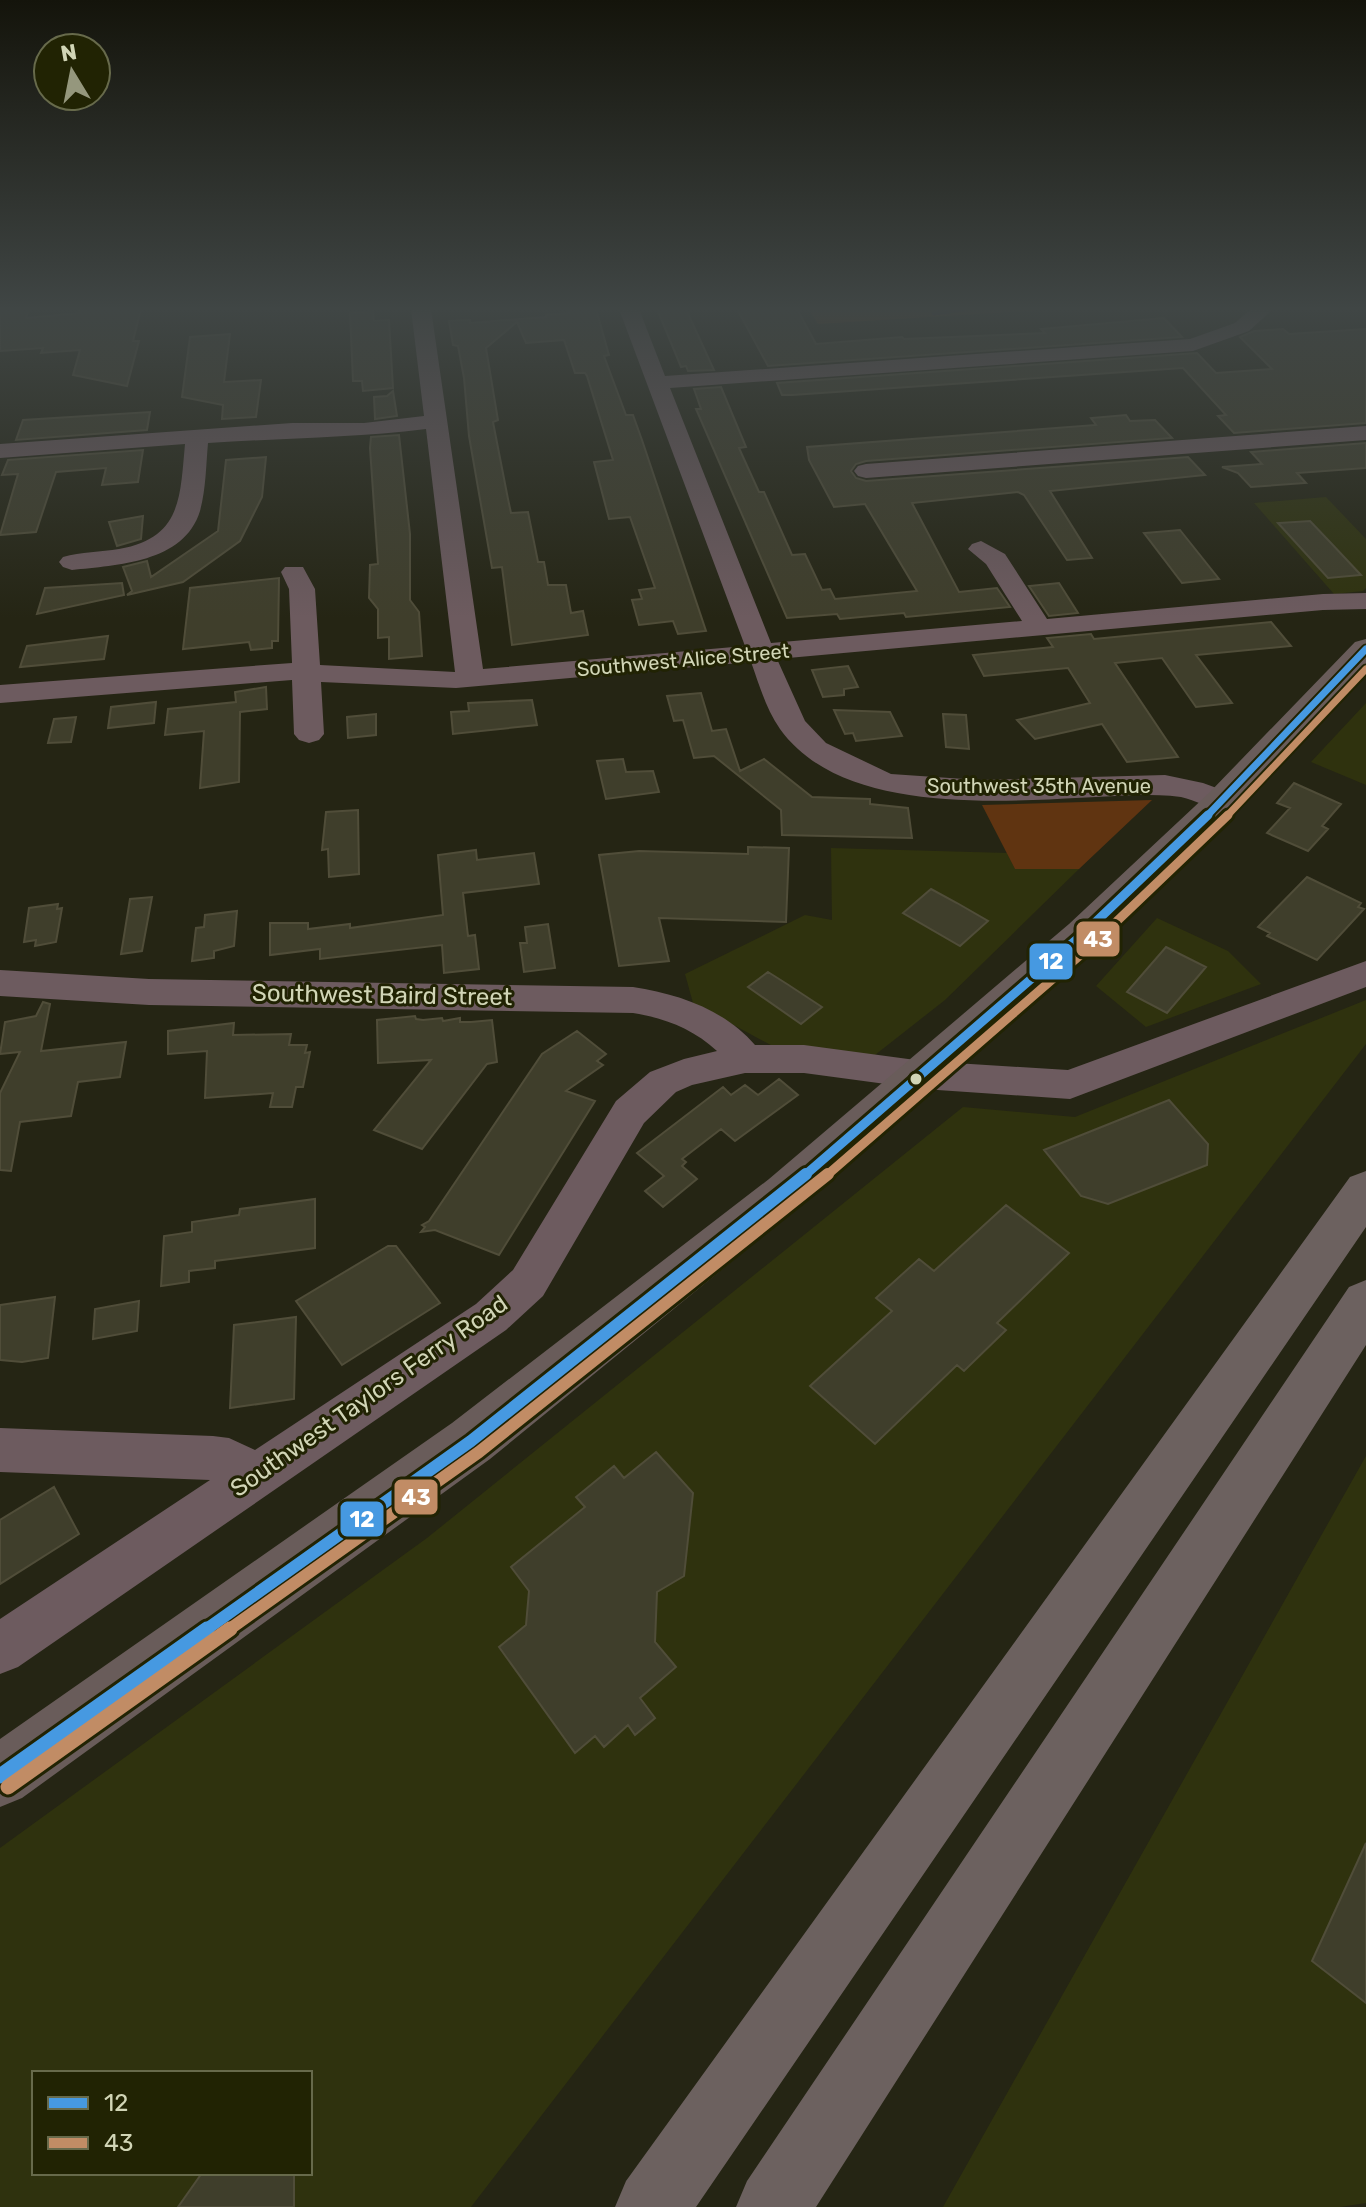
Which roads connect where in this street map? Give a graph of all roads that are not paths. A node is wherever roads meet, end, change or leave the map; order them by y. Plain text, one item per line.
1 (433, 412) edge
2 (667, 412) edge
3 (434, 421) junction
4 (1366, 433) edge
5 (197, 437) junction
6 (0, 451) edge
7 (866, 471) dead end
8 (981, 549) dead end
9 (72, 562) dead end
10 (294, 572) dead end
11 (1366, 601) edge
12 (1039, 627) junction
13 (1366, 649) edge
14 (760, 653) junction
15 (305, 672) junction
16 (470, 679) junction
17 (0, 694) edge
18 (309, 734) dead end
19 (1222, 801) junction
20 (1366, 973) edge
21 (0, 983) edge
22 (745, 1059) junction
23 (923, 1075) junction
24 (1366, 1190) edge
25 (1366, 1302) edge
26 (0, 1450) edge
27 (255, 1475) junction
28 (0, 1649) edge
29 (0, 1776) edge
30 (652, 2207) edge
31 (773, 2207) edge

1 - 3 street
2 - 14 street, Southwest 35th Avenue
3 - 5 street
3 - 16 street
4 - 7 street
5 - 6 street
5 - 9 street
8 - 12 street
10 - 15 street
11 - 12 street, Southwest Alice Street
12 - 14 street, Southwest Alice Street
13 - 19 main road
14 - 16 street, Southwest Alice Street
14 - 19 street, Southwest 35th Avenue
15 - 16 street, Southwest Alice Street
15 - 17 street, Southwest Alice Street
15 - 18 street
19 - 23 main road
20 - 23 street, Southwest Taylors Ferry Road
21 - 22 street, Southwest Baird Street
22 - 23 street, Southwest Taylors Ferry Road
22 - 27 street, Southwest Taylors Ferry Road
23 - 29 main road
24 - 30 highway
25 - 31 highway
26 - 27 street
27 - 28 street, Southwest Taylors Ferry Road

